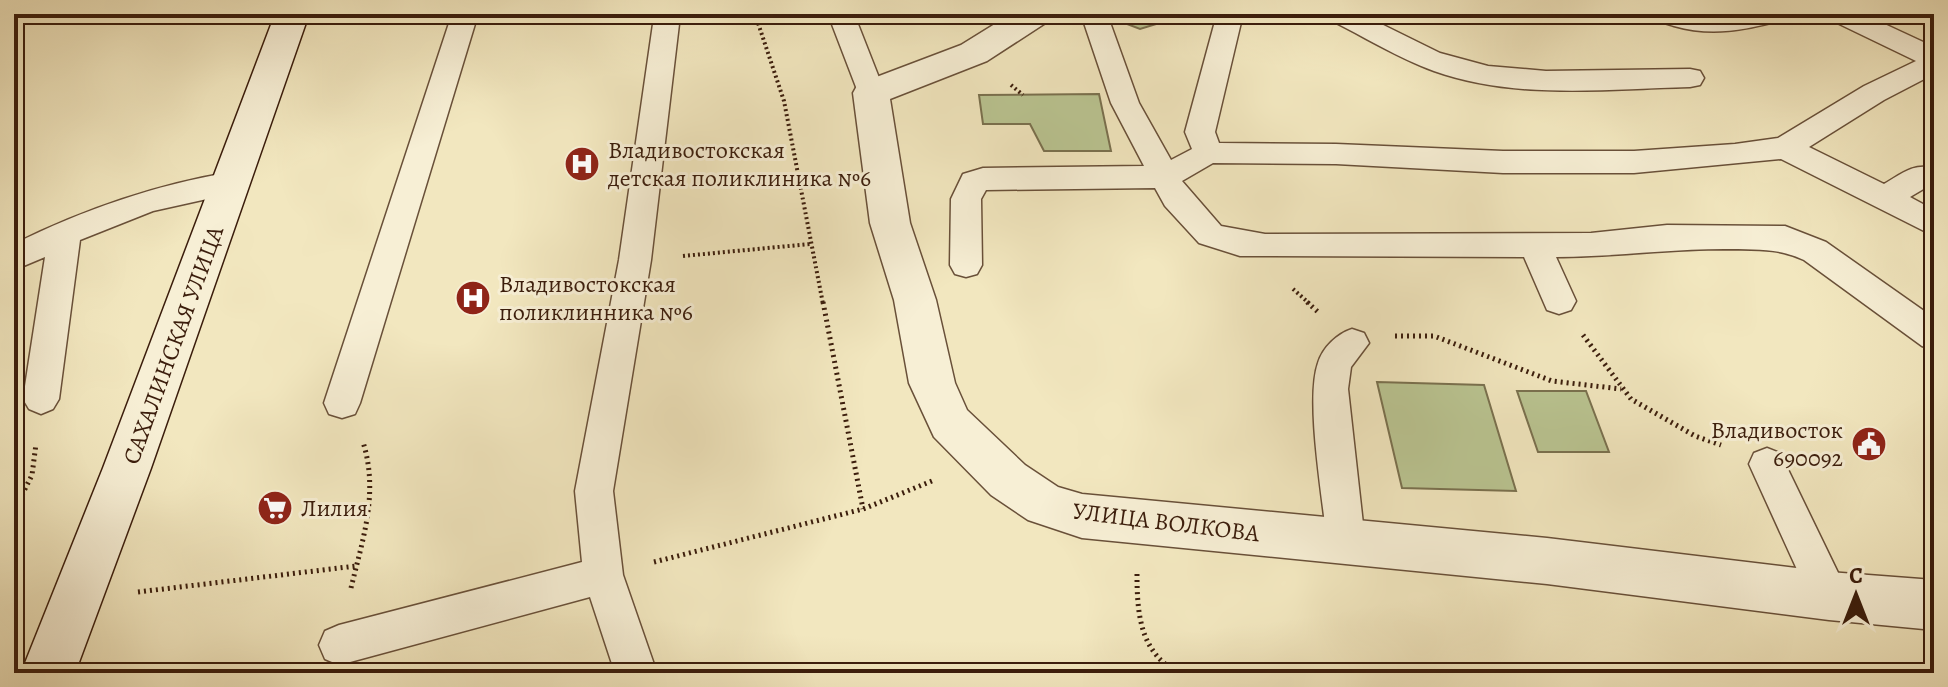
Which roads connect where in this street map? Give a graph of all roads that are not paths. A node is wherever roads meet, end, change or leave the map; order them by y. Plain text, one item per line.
1 (292, 14) edge
2 (465, 14) edge
3 (662, 14) edge
4 (841, 14) edge
5 (1035, 14) edge
6 (1094, 14) edge
7 (1230, 14) edge
8 (1339, 14) edge
9 (1665, 14) edge
10 (1774, 14) edge
11 (1855, 17) edge
12 (1934, 61) edge
13 (1690, 78) dead end
14 (871, 93) junction
15 (1785, 148) junction
16 (1208, 153) junction
17 (1921, 176) dead end
18 (1164, 177) junction
19 (232, 183) junction
20 (1885, 198) junction
21 (1934, 224) edge
22 (65, 231) junction
23 (1535, 246) junction
24 (14, 258) edge
25 (966, 265) dead end
26 (1559, 301) road end
27 (1934, 336) edge
28 (1352, 343) road end
29 (41, 399) road end
30 (342, 403) road end
31 (1767, 464) road end
32 (1346, 542) junction
33 (603, 575) junction
34 (1829, 596) junction
35 (1934, 605) edge
36 (339, 645) road end
37 (48, 673) edge
38 (636, 673) edge

1 - 19 street, САХАЛИНСКАЯ УЛИЦА
2 - 30 lane
3 - 33 lane
4 - 14 lane
5 - 14 street
6 - 18 lane
7 - 16 lane
8 - 13 lane
9 - 10 lane
11 - 12 lane
12 - 15 lane
14 - 32 street, УЛИЦА ВОЛКОВА
15 - 16 lane
15 - 20 lane
16 - 18 lane
17 - 20 lane
18 - 23 lane
18 - 25 lane
19 - 22 lane
19 - 37 street, САХАЛИНСКАЯ УЛИЦА
20 - 21 lane
22 - 24 lane
22 - 29 lane
23 - 26 lane
23 - 27 lane
28 - 32 lane
31 - 34 lane
32 - 34 street, УЛИЦА ВОЛКОВА
33 - 36 lane
33 - 38 lane
34 - 35 street, УЛИЦА ВОЛКОВА

